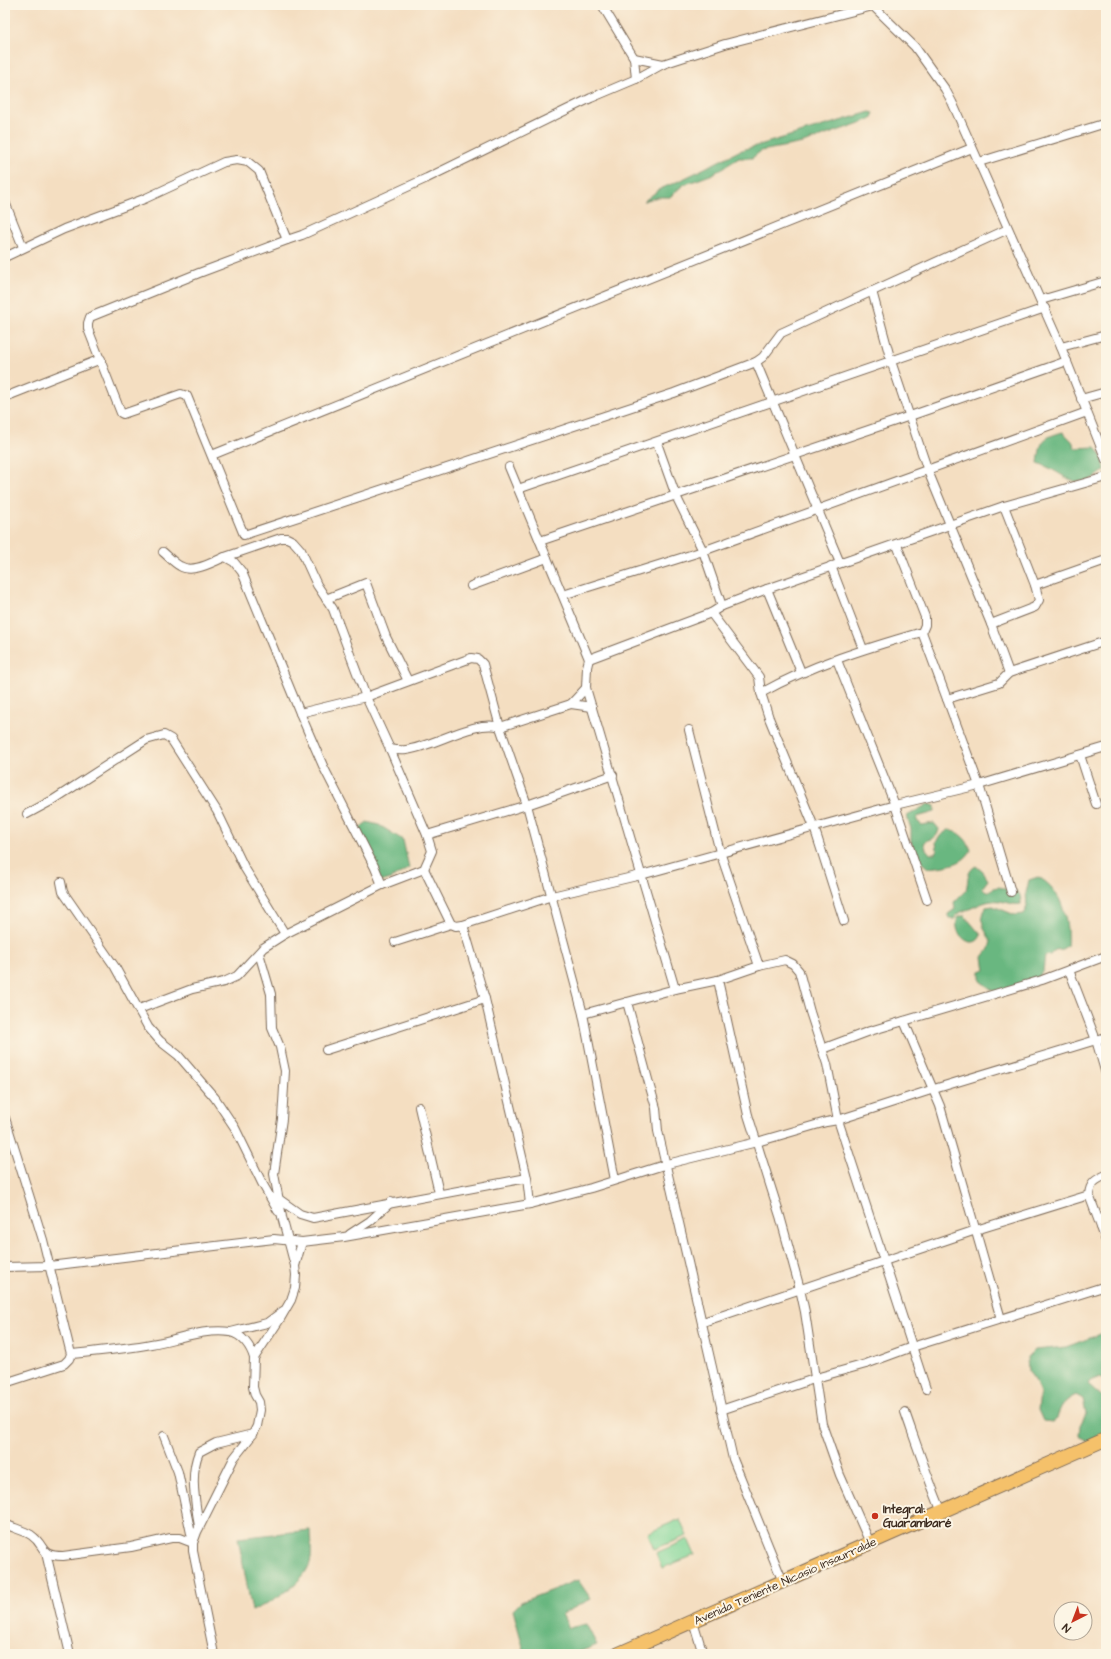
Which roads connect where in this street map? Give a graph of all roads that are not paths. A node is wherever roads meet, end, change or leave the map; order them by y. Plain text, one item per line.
1 (602, 5) edge
2 (875, 5) edge
3 (634, 58) junction
4 (663, 64) junction
5 (636, 79) junction
6 (1106, 123) edge
7 (972, 148) junction
8 (979, 162) junction
9 (5, 202) edge
10 (1008, 229) junction
11 (287, 240) junction
12 (23, 247) junction
13 (5, 257) edge
14 (1106, 281) edge
15 (872, 291) junction
16 (1041, 300) junction
17 (1045, 308) junction
18 (1106, 335) edge
19 (1062, 347) junction
20 (101, 359) junction
21 (891, 360) junction
22 (1067, 361) junction
23 (756, 362) junction
24 (1106, 392) edge
25 (5, 397) edge
26 (1081, 399) junction
27 (772, 402) junction
28 (1087, 412) junction
29 (910, 416) junction
30 (657, 443) junction
31 (212, 455) junction
32 (795, 455) junction
33 (1105, 455) edge
34 (509, 467) dead end
35 (928, 471) junction
36 (1106, 477) edge
37 (518, 489) junction
38 (676, 496) junction
39 (1004, 506) junction
40 (818, 510) junction
41 (951, 526) junction
42 (244, 535) junction
43 (540, 540) junction
44 (897, 544) junction
45 (248, 549) junction
46 (703, 551) junction
47 (163, 552) dead end
48 (225, 557) junction
49 (547, 558) junction
50 (1106, 560) edge
51 (840, 563) junction
52 (831, 566) junction
53 (1035, 585) junction
54 (471, 586) dead end
55 (767, 589) junction
56 (563, 595) junction
57 (326, 599) junction
58 (722, 606) junction
59 (711, 613) junction
60 (992, 624) junction
61 (922, 632) junction
62 (1106, 641) edge
63 (863, 649) junction
64 (589, 659) junction
65 (837, 660) junction
66 (801, 672) junction
67 (1009, 673) junction
68 (408, 681) junction
69 (586, 688) junction
70 (761, 693) junction
71 (366, 697) junction
72 (947, 699) junction
73 (571, 704) junction
74 (592, 708) junction
75 (300, 713) junction
76 (500, 727) junction
77 (689, 730) dead end
78 (1106, 747) edge
79 (390, 749) junction
80 (1080, 755) junction
81 (612, 775) junction
82 (979, 785) junction
83 (1096, 804) dead end
84 (527, 805) junction
85 (895, 805) junction
86 (27, 814) dead end
87 (814, 827) junction
88 (427, 835) junction
89 (720, 852) junction
90 (424, 869) junction
91 (640, 875) junction
92 (61, 882) dead end
93 (382, 885) junction
94 (1011, 892) dead end
95 (552, 896) junction
96 (927, 900) dead end
97 (844, 921) dead end
98 (451, 924) junction
99 (463, 925) junction
100 (285, 934) junction
101 (395, 942) dead end
102 (259, 953) junction
103 (1106, 956) edge
104 (759, 966) junction
105 (1069, 970) junction
106 (718, 980) junction
107 (675, 989) junction
108 (485, 999) junction
109 (627, 1002) junction
110 (139, 1009) junction
111 (583, 1014) junction
112 (904, 1020) junction
113 (1106, 1037) edge
114 (1096, 1040) junction
115 (822, 1049) junction
116 (326, 1050) dead end
117 (1106, 1074) edge
118 (934, 1089) junction
119 (419, 1107) dead end
120 (5, 1118) edge
121 (838, 1120) junction
122 (758, 1142) junction
123 (667, 1164) junction
124 (1106, 1176) edge
125 (528, 1178) junction
126 (616, 1180) junction
127 (266, 1190) junction
128 (439, 1193) junction
129 (1089, 1195) junction
130 (278, 1199) junction
131 (392, 1202) junction
132 (530, 1204) junction
133 (282, 1217) junction
134 (1104, 1226) edge
135 (976, 1230) junction
136 (344, 1237) junction
137 (288, 1241) junction
138 (1106, 1241) edge
139 (302, 1242) junction
140 (883, 1261) junction
141 (49, 1266) junction
142 (295, 1266) junction
143 (5, 1267) edge
144 (1106, 1286) edge
145 (800, 1289) junction
146 (287, 1308) junction
147 (1000, 1319) junction
148 (703, 1322) junction
149 (232, 1332) junction
150 (912, 1347) junction
151 (71, 1354) junction
152 (254, 1358) junction
153 (814, 1379) junction
154 (5, 1383) edge
155 (926, 1389) dead end
156 (721, 1410) junction
157 (905, 1412) dead end
158 (253, 1434) junction
159 (164, 1436) dead end
160 (1106, 1440) edge
161 (942, 1512) junction
162 (5, 1524) edge
163 (199, 1527) junction
164 (193, 1543) junction
165 (870, 1543) junction
166 (46, 1553) junction
167 (783, 1582) junction
168 (693, 1622) junction
169 (70, 1654) edge
170 (214, 1654) edge
171 (618, 1654) edge
172 (702, 1654) edge

1 - 3 street
2 - 4 street
2 - 7 street
3 - 4 street
3 - 5 street
4 - 5 street
5 - 11 street
6 - 8 street
7 - 8 street
7 - 31 street
8 - 10 street
9 - 12 street
10 - 15 street
10 - 16 street
11 - 12 street
11 - 20 street
12 - 13 street
14 - 16 street
15 - 21 street
15 - 23 street
16 - 17 street
17 - 19 street
17 - 21 street
18 - 19 street
19 - 22 street
20 - 25 street
20 - 31 street
21 - 27 street
21 - 29 street
22 - 26 street
22 - 29 street
23 - 27 street
23 - 42 street
24 - 26 street
26 - 28 street
27 - 30 street
27 - 32 street
28 - 33 street
28 - 35 street
29 - 32 street
29 - 35 street
30 - 37 street
30 - 38 street
31 - 42 street
32 - 38 street
32 - 40 street
34 - 37 street
35 - 40 street
35 - 41 street
36 - 39 street
37 - 43 street
38 - 43 street
38 - 46 street
39 - 41 street
39 - 53 street
40 - 46 street
40 - 51 street
41 - 44 street
41 - 60 street
42 - 45 street
43 - 49 street
44 - 51 street
44 - 61 street
45 - 48 street
45 - 57 street
46 - 56 street
46 - 58 street
47 - 48 street
48 - 75 street
49 - 54 street
49 - 56 street
50 - 53 street
51 - 52 street
52 - 55 street
52 - 63 street
53 - 60 street
55 - 58 street
55 - 66 street
56 - 64 street
57 - 68 street
57 - 71 street
58 - 59 street
59 - 64 street
59 - 70 street
60 - 67 street
61 - 63 street
61 - 72 street
62 - 67 street
63 - 65 street
64 - 69 street
65 - 66 street
65 - 85 street
66 - 70 street
67 - 72 street
68 - 71 street
68 - 76 street
69 - 73 street
69 - 74 street
70 - 87 street
71 - 75 street
71 - 79 street
72 - 82 street
73 - 74 street
73 - 76 street
74 - 81 street
75 - 93 street
76 - 79 street
76 - 84 street
77 - 89 street
78 - 80 street
79 - 88 street
80 - 82 street
80 - 83 street
81 - 84 street
81 - 91 street
82 - 85 street
82 - 94 street
84 - 88 street
84 - 95 street
85 - 87 street
85 - 96 street
86 - 100 street
87 - 89 street
87 - 97 street
88 - 90 street
89 - 91 street
89 - 104 street
90 - 93 street
90 - 98 street
91 - 95 street
91 - 107 street
92 - 110 street
93 - 100 street
95 - 99 street
95 - 111 street
98 - 99 street
98 - 101 street
99 - 108 street
100 - 102 street
102 - 110 street
102 - 130 street
103 - 105 street
104 - 106 street
104 - 115 street
105 - 112 street
105 - 114 street
106 - 107 street
106 - 122 street
107 - 109 street
108 - 116 street
108 - 125 street
109 - 111 street
109 - 123 street
110 - 127 street
111 - 126 street
112 - 115 street
112 - 118 street
113 - 114 street
114 - 117 street
114 - 118 street
115 - 121 street
118 - 121 street
118 - 135 street
119 - 128 street
120 - 141 street
121 - 122 street
121 - 140 street
122 - 123 street
122 - 145 street
123 - 126 street
123 - 148 street
124 - 129 street
125 - 128 street
125 - 132 street
126 - 132 street
127 - 130 street
127 - 133 street
128 - 131 street
129 - 134 street
129 - 135 street
130 - 131 street
130 - 133 street
131 - 136 street
132 - 136 street
133 - 137 street
134 - 138 street
135 - 140 street
135 - 147 street
136 - 139 street
137 - 139 street
137 - 141 street
137 - 142 street
139 - 142 street
140 - 145 street
140 - 150 street
141 - 143 street
141 - 151 street
142 - 146 street
144 - 147 street
145 - 148 street
145 - 153 street
146 - 149 street
146 - 152 street
147 - 150 street
148 - 156 street
149 - 151 street
149 - 152 street
150 - 153 street
150 - 155 street
151 - 154 street
152 - 158 street
153 - 156 street
153 - 165 street
156 - 167 street
157 - 161 street
158 - 163 street
158 - 163 street
159 - 164 street
160 - 161 main road, Avenida Teniente Nicasio Insaurralde
161 - 165 main road, Avenida Teniente Nicasio Insaurralde
162 - 166 street
163 - 164 street
164 - 166 street
164 - 170 street
165 - 167 main road, Avenida Teniente Nicasio Insaurralde
166 - 169 street
167 - 168 main road, Avenida Teniente Nicasio Insaurralde
168 - 171 main road, Avenida Teniente Nicasio Insaurralde
168 - 172 street

